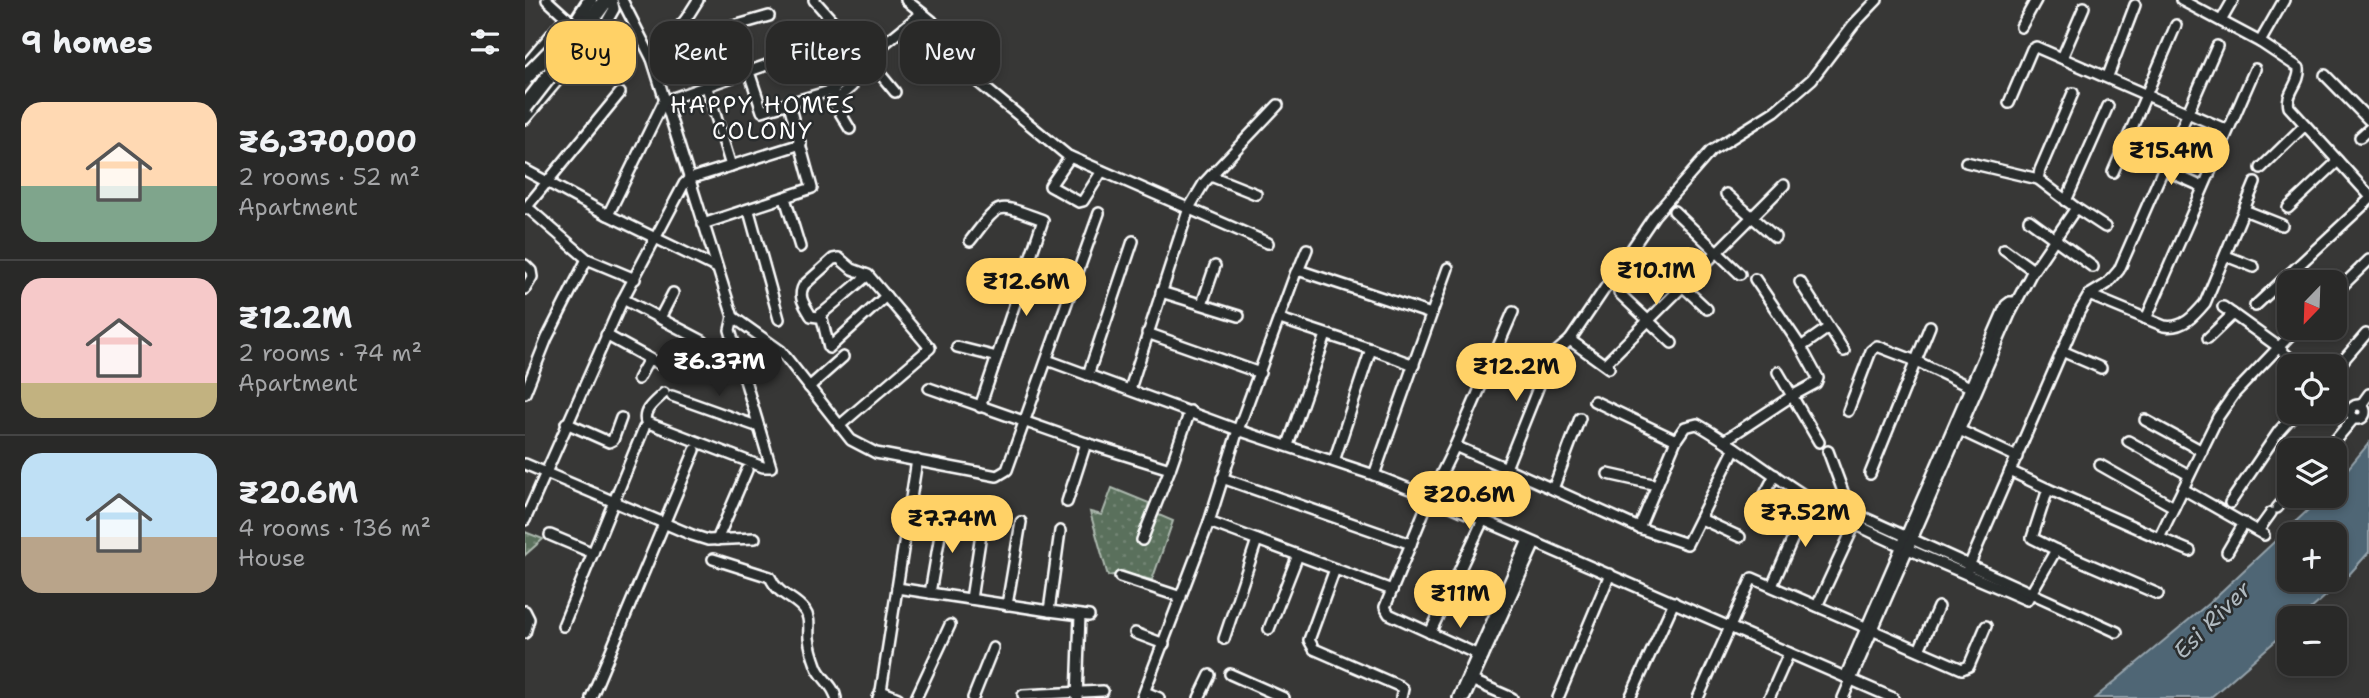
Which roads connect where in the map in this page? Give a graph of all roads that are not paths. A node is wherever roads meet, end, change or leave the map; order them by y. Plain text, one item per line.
1 (547, 0) edge
2 (593, 0) edge
3 (606, 0) edge
4 (612, 0) edge
5 (622, 0) edge
6 (698, 0) edge
7 (814, 0) edge
8 (906, 0) edge
9 (1877, 0) edge
10 (2036, 0) edge
11 (2181, 0) edge
12 (2233, 0) edge
13 (2284, 0) edge
14 (2135, 5) dead end
15 (2084, 7) dead end
16 (922, 13) junction
17 (769, 16) dead end
18 (686, 19) edge
19 (574, 21) edge
20 (578, 21) edge
21 (580, 21) edge
22 (752, 21) edge
23 (2221, 22) junction
24 (2176, 25) dead end
25 (2021, 27) dead end
26 (886, 42) edge
27 (2260, 42) junction
28 (2217, 46) dead end
29 (546, 49) edge
30 (650, 55) edge
31 (546, 58) edge
32 (2062, 58) junction
33 (525, 66) edge
34 (2255, 69) dead end
35 (546, 70) edge
36 (752, 71) edge
37 (2325, 75) dead end
38 (2108, 76) junction
39 (525, 81) edge
40 (752, 81) edge
41 (886, 81) edge
42 (659, 84) edge
43 (713, 84) edge
44 (839, 84) edge
45 (707, 86) junction
46 (852, 86) dead end
47 (831, 91) junction
48 (895, 92) dead end
49 (620, 93) dead end
50 (2073, 93) dead end
51 (2147, 95) junction
52 (837, 99) junction
53 (664, 101) junction
54 (525, 102) edge
55 (2009, 103) dead end
56 (789, 104) junction
57 (1277, 104) dead end
58 (2108, 106) dead end
59 (2187, 113) junction
60 (525, 119) edge
61 (2369, 120) edge
62 (2305, 125) junction
63 (850, 129) dead end
64 (2369, 129) edge
65 (2227, 130) junction
66 (2360, 137) dead end
67 (801, 144) junction
68 (1074, 161) junction
69 (2338, 161) junction
70 (1966, 162) dead end
71 (731, 166) junction
72 (2261, 168) dead end
73 (2163, 169) junction
74 (525, 170) edge
75 (1095, 171) junction
76 (2113, 172) dead end
77 (1211, 176) junction
78 (689, 179) junction
79 (2038, 179) junction
80 (547, 182) junction
81 (2255, 183) dead end
82 (1784, 185) dead end
83 (2203, 187) junction
84 (1256, 194) dead end
85 (1726, 194) dead end
86 (2369, 197) edge
87 (785, 198) junction
88 (2066, 201) junction
89 (526, 208) edge
90 (1189, 208) junction
91 (2076, 208) junction
92 (2288, 208) dead end
93 (2244, 210) junction
94 (749, 211) junction
95 (1674, 211) dead end
96 (1099, 212) dead end
97 (608, 215) junction
98 (1752, 217) junction
99 (2029, 220) dead end
100 (703, 224) junction
101 (2282, 225) dead end
102 (2105, 227) dead end
103 (1775, 237) dead end
104 (656, 238) junction
105 (2055, 238) junction
106 (970, 241) dead end
107 (1133, 242) dead end
108 (1268, 243) dead end
109 (800, 247) dead end
110 (1307, 249) dead end
111 (2004, 249) dead end
112 (1717, 252) junction
113 (2225, 256) junction
114 (587, 259) junction
115 (2369, 260) edge
116 (525, 265) edge
117 (1215, 266) dead end
118 (1661, 266) dead end
119 (2093, 267) dead end
120 (2254, 267) dead end
121 (717, 268) junction
122 (1448, 268) dead end
123 (2033, 270) junction
124 (1298, 271) junction
125 (1740, 274) dead end
126 (868, 275) junction
127 (635, 279) junction
128 (1755, 279) dead end
129 (2347, 281) edge
130 (1800, 282) dead end
131 (1683, 286) junction
132 (525, 289) edge
133 (1161, 292) junction
134 (673, 293) dead end
135 (1619, 293) dead end
136 (2088, 295) junction
137 (887, 296) junction
138 (623, 299) junction
139 (1202, 304) junction
140 (2255, 306) dead end
141 (2223, 307) dead end
142 (1707, 309) dead end
143 (1513, 312) dead end
144 (821, 314) junction
145 (1431, 314) junction
146 (2233, 314) junction
147 (1239, 316) dead end
148 (733, 317) junction
149 (660, 318) junction
150 (779, 319) dead end
151 (1280, 319) junction
152 (2146, 319) junction
153 (1648, 321) junction
154 (1930, 326) dead end
155 (1828, 328) junction
156 (1147, 333) junction
157 (2366, 334) dead end
158 (606, 335) junction
159 (1327, 335) junction
160 (2208, 338) dead end
161 (1570, 340) junction
162 (2284, 340) edge
163 (703, 341) dead end
164 (1672, 343) dead end
165 (957, 346) dead end
166 (2277, 346) junction
167 (1801, 347) junction
168 (1371, 349) junction
169 (1844, 351) dead end
170 (2062, 351) junction
171 (2285, 354) edge
172 (2347, 356) edge
173 (843, 357) dead end
174 (997, 357) junction
175 (649, 359) junction
176 (1047, 360) junction
177 (1916, 361) junction
178 (659, 364) dead end
179 (1414, 365) junction
180 (2101, 368) dead end
181 (1778, 372) dead end
182 (1260, 373) junction
183 (1088, 374) junction
184 (638, 379) dead end
185 (809, 387) junction
186 (929, 388) dead end
187 (1973, 388) junction
188 (1130, 389) junction
189 (525, 393) edge
190 (2369, 394) edge
191 (1792, 396) junction
192 (1594, 401) dead end
193 (980, 407) junction
194 (1190, 411) junction
195 (1848, 411) dead end
196 (621, 418) dead end
197 (1580, 418) dead end
198 (2145, 420) dead end
199 (566, 423) junction
200 (1025, 423) junction
201 (2286, 424) edge
202 (839, 426) junction
203 (644, 428) dead end
204 (759, 428) junction
205 (1956, 428) junction
206 (1238, 430) junction
207 (2337, 438) edge
208 (1676, 440) junction
209 (1725, 440) junction
210 (2128, 441) dead end
211 (1819, 442) dead end
212 (1086, 443) junction
213 (1288, 444) junction
214 (1455, 446) junction
215 (1735, 448) junction
216 (695, 450) dead end
217 (1828, 451) dead end
218 (2202, 451) junction
219 (2017, 457) junction
220 (917, 460) junction
221 (1334, 461) junction
222 (525, 464) edge
223 (2100, 465) dead end
224 (1506, 468) junction
225 (1170, 469) junction
226 (747, 470) dead end
227 (2010, 471) junction
228 (547, 474) junction
229 (1608, 474) dead end
230 (1870, 474) dead end
231 (1374, 475) junction
232 (1775, 475) junction
233 (2189, 475) junction
234 (1222, 478) junction
235 (1657, 485) junction
236 (1553, 489) junction
237 (2048, 489) junction
238 (2183, 489) junction
239 (1430, 497) junction
240 (1810, 499) junction
241 (1067, 502) dead end
242 (613, 503) junction
243 (2230, 503) dead end
244 (2174, 507) junction
245 (2277, 507) edge
246 (1830, 508) junction
247 (944, 512) dead end
248 (984, 514) dead end
249 (1754, 515) dead end
250 (1701, 519) junction
251 (525, 520) edge
252 (1483, 520) junction
253 (1021, 522) dead end
254 (1209, 522) junction
255 (2244, 523) junction
256 (664, 524) junction
257 (1855, 524) junction
258 (1639, 528) junction
259 (1060, 531) dead end
260 (550, 534) dead end
261 (1739, 537) dead end
262 (755, 538) dead end
263 (2159, 538) junction
264 (717, 540) junction
265 (1142, 540) dead end
266 (1257, 540) junction
267 (1532, 541) junction
268 (1907, 542) junction
269 (1411, 544) junction
270 (2056, 550) junction
271 (2190, 551) dead end
272 (2227, 552) dead end
273 (593, 553) junction
274 (1298, 555) junction
275 (713, 559) dead end
276 (1335, 569) junction
277 (1968, 569) junction
278 (1610, 574) junction
279 (1120, 577) dead end
280 (1772, 586) junction
281 (897, 588) junction
282 (1392, 590) junction
283 (930, 593) junction
284 (2032, 593) junction
285 (2158, 594) dead end
286 (1181, 597) junction
287 (971, 599) junction
288 (1674, 602) junction
289 (1007, 605) junction
290 (1817, 606) junction
291 (1938, 607) dead end
292 (525, 611) edge
293 (1049, 611) junction
294 (950, 625) dead end
295 (563, 626) dead end
296 (1731, 626) junction
297 (1986, 626) dead end
298 (1269, 629) dead end
299 (1869, 629) junction
300 (2117, 632) dead end
301 (525, 633) edge
302 (1135, 633) dead end
303 (1430, 633) junction
304 (1224, 639) dead end
305 (1164, 644) junction
306 (993, 648) dead end
307 (1919, 650) junction
308 (1789, 653) junction
309 (1480, 655) junction
310 (1230, 674) dead end
311 (1210, 675) dead end
312 (1848, 678) junction
313 (1470, 680) junction
314 (1262, 688) junction
315 (1103, 691) dead end
316 (879, 694) edge
317 (1023, 695) dead end
318 (1077, 695) edge
319 (1143, 695) edge
320 (591, 698) edge
321 (836, 698) edge
322 (898, 698) edge
323 (916, 698) edge
324 (973, 698) edge
325 (1159, 698) edge
326 (1199, 698) edge
327 (1257, 698) edge
328 (1283, 698) edge
329 (1401, 698) edge
330 (1458, 698) edge
331 (1465, 698) edge
332 (1512, 698) edge
333 (1558, 698) edge
334 (1630, 698) edge
335 (1698, 698) edge
336 (1769, 698) edge
337 (1843, 698) edge
338 (1893, 698) edge

1 - 19 street
2 - 20 highway
3 - 21 highway
4 - 54 main road
4 - 60 street
5 - 30 street
6 - 18 street
7 - 36 street
8 - 16 street
9 - 161 street
10 - 25 street
11 - 23 street
12 - 23 street
13 - 27 street
14 - 38 street
15 - 32 street
16 - 26 street
16 - 68 street
17 - 22 street
23 - 27 street
24 - 51 street
27 - 62 street
28 - 59 street
29 - 33 street
31 - 39 highway, bridge
32 - 38 street
32 - 55 street
34 - 65 street
35 - 54 highway, bridge
37 - 61 street
38 - 51 street
40 - 56 street
41 - 48 street
42 - 53 street
43 - 45 street
44 - 47 street
45 - 53 street
45 - 71 street
46 - 52 street
47 - 52 street
47 - 56 street
49 - 80 street
50 - 79 street
51 - 59 street
51 - 76 street
52 - 63 street
53 - 78 street
53 - 97 street
56 - 67 street
57 - 77 street
58 - 88 street
59 - 65 street
59 - 73 street
62 - 69 street
62 - 72 street
64 - 66 street
65 - 83 street
67 - 71 street
67 - 87 street
68 - 75 street
68 - 75 street
69 - 86 street
69 - 92 street
70 - 79 street
71 - 78 street
73 - 83 street
73 - 136 street
74 - 80 street
75 - 90 street
77 - 84 street
77 - 90 street
78 - 100 street
78 - 104 street
79 - 88 street
80 - 89 street
80 - 97 street
81 - 93 street
82 - 98 street
83 - 152 street
85 - 98 street
86 - 140 street
87 - 94 street
87 - 109 street
88 - 91 street
89 - 114 street
90 - 108 street
90 - 133 street
91 - 102 street
91 - 105 street
93 - 101 street
93 - 113 street
94 - 100 street
94 - 150 street
95 - 112 street
96 - 176 street
97 - 104 street
98 - 103 street
98 - 112 street
99 - 105 street
100 - 121 street
104 - 121 street
104 - 127 street
105 - 119 street
105 - 123 street
106 - 174 street
107 - 183 street
110 - 124 street
111 - 123 street
112 - 125 street
112 - 131 street
113 - 120 street
113 - 152 street
114 - 127 street
114 - 189 street
115 - 129 street
116 - 132 street
117 - 139 street
118 - 131 street
121 - 148 street
122 - 145 street
123 - 187 street
124 - 145 street
124 - 151 street
126 - 137 street
126 - 144 street
126 - 144 street
127 - 138 street
128 - 167 street
130 - 155 street
131 - 142 street
131 - 153 street
133 - 139 street
133 - 156 street
134 - 149 street
135 - 153 street
136 - 152 street
136 - 170 street
137 - 144 street
137 - 202 street
138 - 149 street
138 - 158 street
139 - 147 street
141 - 146 street
143 - 214 street
145 - 179 street
146 - 160 street
146 - 166 street
148 - 185 street
148 - 204 street
149 - 163 street
151 - 159 street
151 - 182 street
153 - 161 street
153 - 164 street
154 - 177 street
155 - 167 street
155 - 169 street
156 - 182 street
156 - 188 street
157 - 172 street
158 - 175 street
158 - 199 street
159 - 168 street
159 - 213 street
161 - 224 street
162 - 166 street
165 - 174 street
166 - 171 street
166 - 218 street
167 - 191 street
168 - 179 street
168 - 221 street
170 - 180 street
170 - 219 street
173 - 185 street
174 - 193 street
175 - 178 street
175 - 184 street
176 - 183 street
176 - 200 street
177 - 187 street
177 - 195 street
177 - 230 street
179 - 231 street
181 - 191 street
182 - 206 street
183 - 188 street
185 - 202 street
186 - 193 street
187 - 205 street
188 - 194 street
190 - 207 street
191 - 209 street
191 - 211 street
192 - 208 street
193 - 200 street
194 - 206 street
194 - 225 street
196 - 199 street
197 - 236 street
198 - 218 street
199 - 228 street
200 - 212 street
200 - 220 street
201 - 243 street
202 - 220 street
203 - 242 street
204 - 204 street
205 - 219 street
205 - 268 street
206 - 213 street
206 - 234 street
208 - 209 street
208 - 235 street
209 - 215 street
210 - 233 street
212 - 225 street
212 - 241 street
213 - 221 street
214 - 224 street
214 - 239 street
215 - 232 street
215 - 250 street
216 - 256 street
217 - 246 street
218 - 233 street
219 - 227 street
220 - 281 street
221 - 231 street
222 - 228 street
223 - 244 street
224 - 236 street
225 - 265 street
226 - 264 street
227 - 237 street
227 - 277 street
228 - 242 street
228 - 251 street
229 - 235 street
231 - 239 street
232 - 240 street
232 - 249 street
233 - 238 street
234 - 254 street
234 - 269 street
235 - 258 street
236 - 258 street
237 - 263 street
237 - 270 street
238 - 244 street
238 - 255 street
239 - 252 street
239 - 269 street
240 - 246 street
240 - 280 street
242 - 256 street
242 - 273 street
244 - 263 street
245 - 255 street
246 - 257 street
246 - 268 street
247 - 283 street
248 - 287 street
250 - 258 street
250 - 261 street
252 - 267 street
252 - 303 street
253 - 289 street
254 - 266 street
254 - 286 street
255 - 272 street
256 - 264 street
256 - 320 street
257 - 268 street
257 - 290 street
259 - 293 street
260 - 273 street
262 - 264 street
263 - 271 street
266 - 274 street
266 - 304 street
267 - 278 street
267 - 309 street
268 - 277 street
268 - 299 street
269 - 282 street
270 - 284 street
270 - 285 street
273 - 295 street
274 - 276 street
274 - 298 street
275 - 321 street
276 - 282 street
276 - 329 street
277 - 284 street
278 - 288 street
278 - 333 street
279 - 286 street
280 - 290 street
280 - 296 street
281 - 283 street
281 - 316 street
282 - 303 street
283 - 287 street
284 - 300 street
286 - 305 street
287 - 289 street
288 - 296 street
288 - 334 street
289 - 293 street
290 - 299 street
291 - 307 street
292 - 301 street
293 - 318 street
294 - 323 street
296 - 308 street
296 - 335 street
297 - 307 street
299 - 307 street
299 - 312 street
302 - 305 street
303 - 309 street
305 - 319 street
306 - 324 street
308 - 312 street
308 - 336 street
309 - 313 street
310 - 314 street
311 - 326 street
312 - 337 street
312 - 338 street
313 - 330 street
313 - 331 street
313 - 332 street
314 - 327 street
314 - 328 street
315 - 318 street
316 - 322 street
317 - 318 street
319 - 325 street

